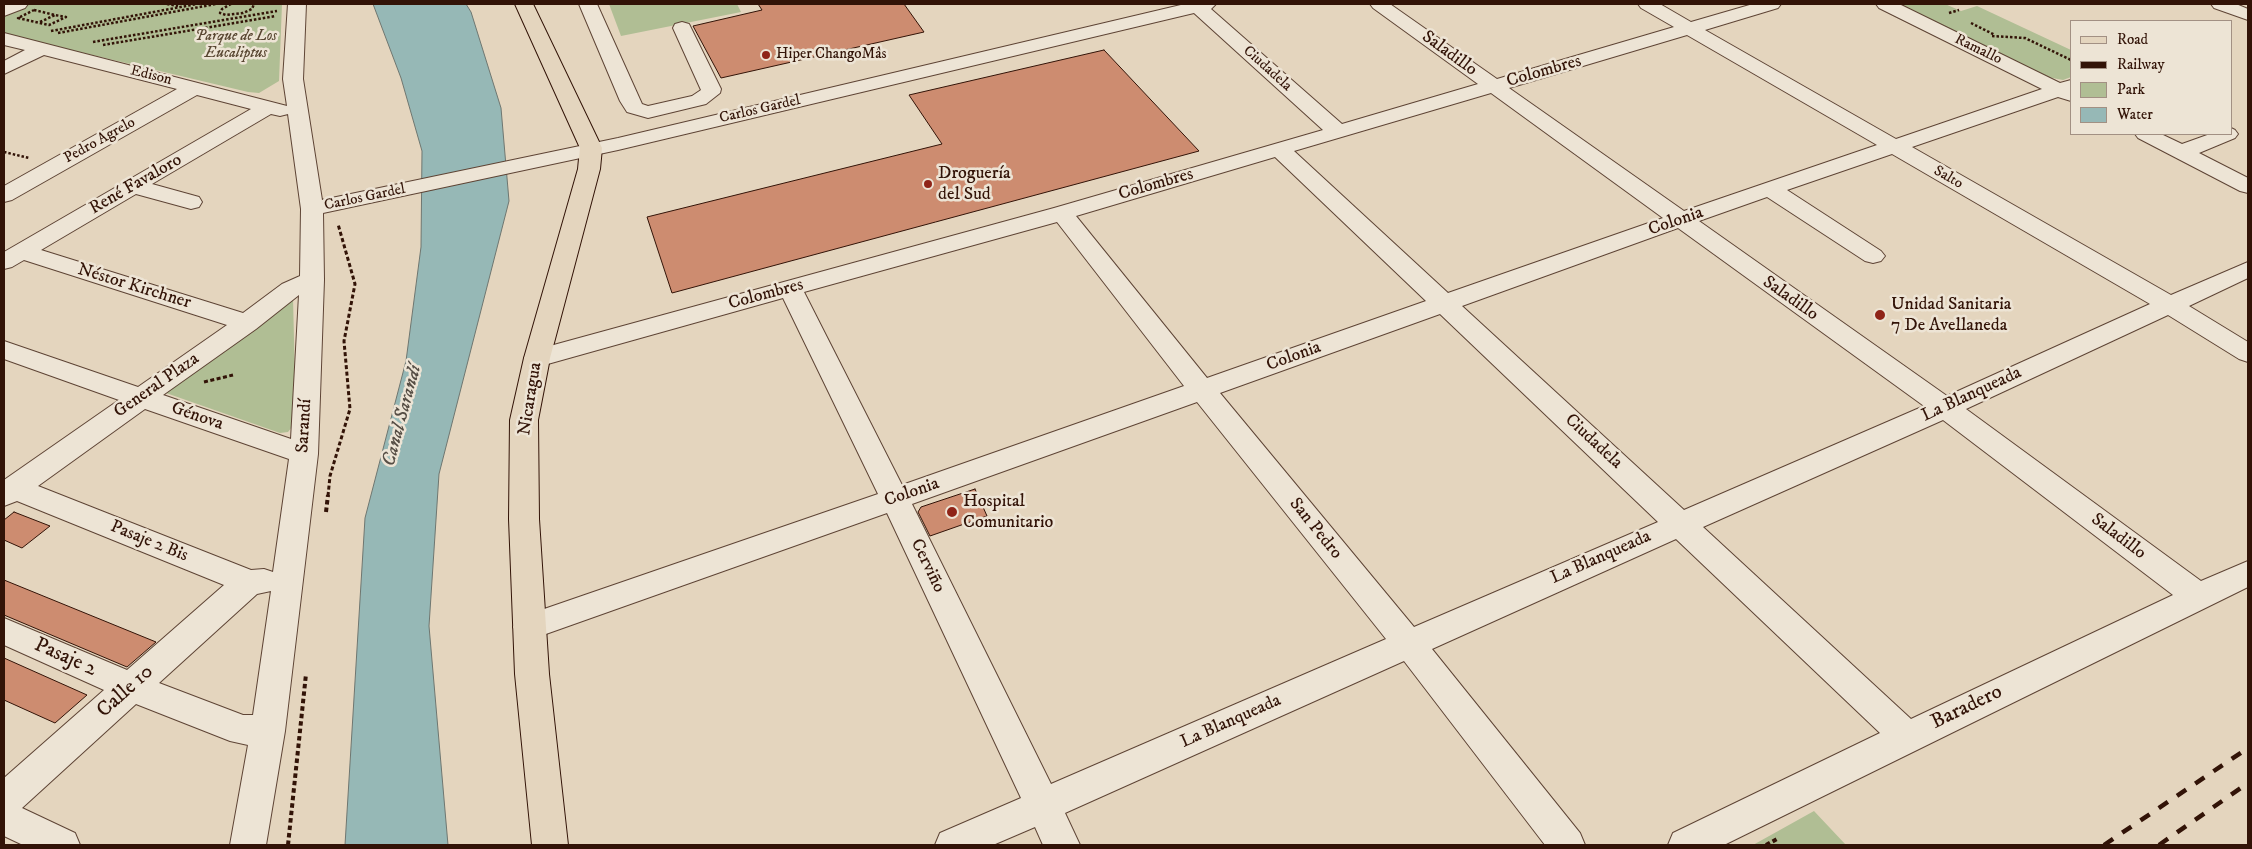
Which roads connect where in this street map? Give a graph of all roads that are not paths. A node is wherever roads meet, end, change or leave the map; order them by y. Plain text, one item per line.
1 (19, 4) edge
2 (524, 4) edge
3 (588, 4) edge
4 (1379, 4) edge
5 (1647, 4) edge
6 (1772, 4) edge
7 (1885, 4) edge
8 (2220, 4) edge
9 (1202, 5) edge
10 (297, 8) edge
11 (4, 11) edge
12 (2245, 24) edge
13 (682, 28) dead end
14 (1690, 29) junction
15 (47, 38) junction
16 (4, 39) edge
17 (4, 68) edge
18 (293, 79) junction
19 (196, 87) junction
20 (1494, 87) junction
21 (2067, 91) edge
22 (244, 100) junction
23 (268, 107) junction
24 (298, 115) junction
25 (2248, 126) edge
26 (1338, 132) junction
27 (2232, 132) edge
28 (2147, 135) edge
29 (2224, 135) edge
30 (1894, 147) junction
31 (591, 148) junction
32 (1279, 149) junction
33 (2182, 152) junction
34 (134, 186) junction
35 (2248, 186) edge
36 (1770, 189) junction
37 (4, 195) edge
38 (191, 202) dead end
39 (312, 210) junction
40 (1062, 213) junction
41 (1679, 220) junction
42 (1873, 256) dead end
43 (13, 257) edge
44 (2248, 269) edge
45 (312, 280) junction
46 (790, 288) junction
47 (1445, 304) junction
48 (2168, 304) junction
49 (247, 323) junction
50 (4, 350) edge
51 (2248, 353) edge
52 (537, 358) junction
53 (1202, 390) junction
54 (141, 397) junction
55 (1945, 408) junction
56 (304, 454) junction
57 (9, 492) edge
58 (895, 499) junction
59 (1680, 524) junction
60 (2248, 573) edge
61 (288, 579) junction
62 (249, 582) junction
63 (2199, 597) junction
64 (530, 627) junction
65 (4, 632) edge
66 (1409, 644) junction
67 (131, 687) junction
68 (268, 731) junction
69 (1907, 737) junction
70 (4, 801) edge
71 (1042, 806) junction
72 (4, 818) edge
73 (62, 845) edge
74 (248, 845) edge
75 (550, 845) edge
76 (953, 845) edge
77 (1062, 845) edge
78 (1567, 845) edge
79 (1686, 845) edge

1 - 11 street
2 - 31 main road
3 - 13 street
4 - 20 street, Saladillo
5 - 14 street, Salto
6 - 14 street, Colombres
7 - 21 street, Ramallo
8 - 12 street
9 - 26 street, Ciudadela
9 - 31 street, Carlos Gardel
10 - 18 street, Sarandí
14 - 20 street, Colombres
14 - 30 street, Salto
15 - 16 street, Edison
15 - 17 street
15 - 19 street, Edison
18 - 22 street
18 - 24 street, Sarandí
19 - 22 street, Edison
19 - 37 street, Pedro Agrelo
20 - 26 street, Colombres
20 - 41 street, Saladillo
21 - 30 street, Colonia
22 - 23 street, Edison
23 - 24 street, Edison
23 - 34 street, René Favaloro
24 - 39 street, Sarandí
25 - 27 street
26 - 32 street, Colombres
28 - 33 street
29 - 33 street
30 - 36 street, Colonia
30 - 48 street, Salto
31 - 39 street, Carlos Gardel
31 - 52 main road, Nicaragua
32 - 40 street, Colombres
32 - 47 street, Ciudadela
33 - 35 street
34 - 38 street
34 - 43 street, René Favaloro
36 - 41 street, Colonia
36 - 42 street
39 - 45 street, Sarandí
40 - 46 street, Colombres
40 - 53 street, San Pedro
41 - 47 street, Colonia
41 - 55 street, Saladillo
43 - 49 street, Néstor Kirchner
44 - 48 street, La Blanqueada
45 - 49 street, General Plaza
45 - 56 street, Sarandí
46 - 52 street, Colombres
46 - 58 street, Cerviño
47 - 53 street, Colonia
47 - 59 street, Ciudadela
48 - 51 street, Salto
48 - 55 street, La Blanqueada
49 - 54 street, General Plaza
50 - 54 street, Génova
52 - 64 main road, Nicaragua
53 - 58 street, Colonia
53 - 66 street, San Pedro
54 - 56 street, Génova
54 - 57 street, General Plaza
55 - 59 street, La Blanqueada
55 - 63 street, Saladillo
56 - 61 street, Sarandí
57 - 62 street, Pasaje 2 Bis
58 - 64 street, Colonia
58 - 71 street, Cerviño
59 - 66 street, La Blanqueada
59 - 69 street, Ciudadela
60 - 63 street, Baradero
61 - 62 street, Pasaje 2 Bis
61 - 68 street, Sarandí
62 - 67 street, Calle 10
63 - 69 street, Baradero
64 - 75 main road, Nicaragua
65 - 67 street, Pasaje 2
66 - 71 street, La Blanqueada
66 - 78 street, San Pedro
67 - 68 street, Pasaje 2
67 - 70 street, Calle 10
68 - 74 street, Sarandí
69 - 79 street, Baradero
71 - 76 street, La Blanqueada
71 - 77 street, Cerviño
72 - 73 street

